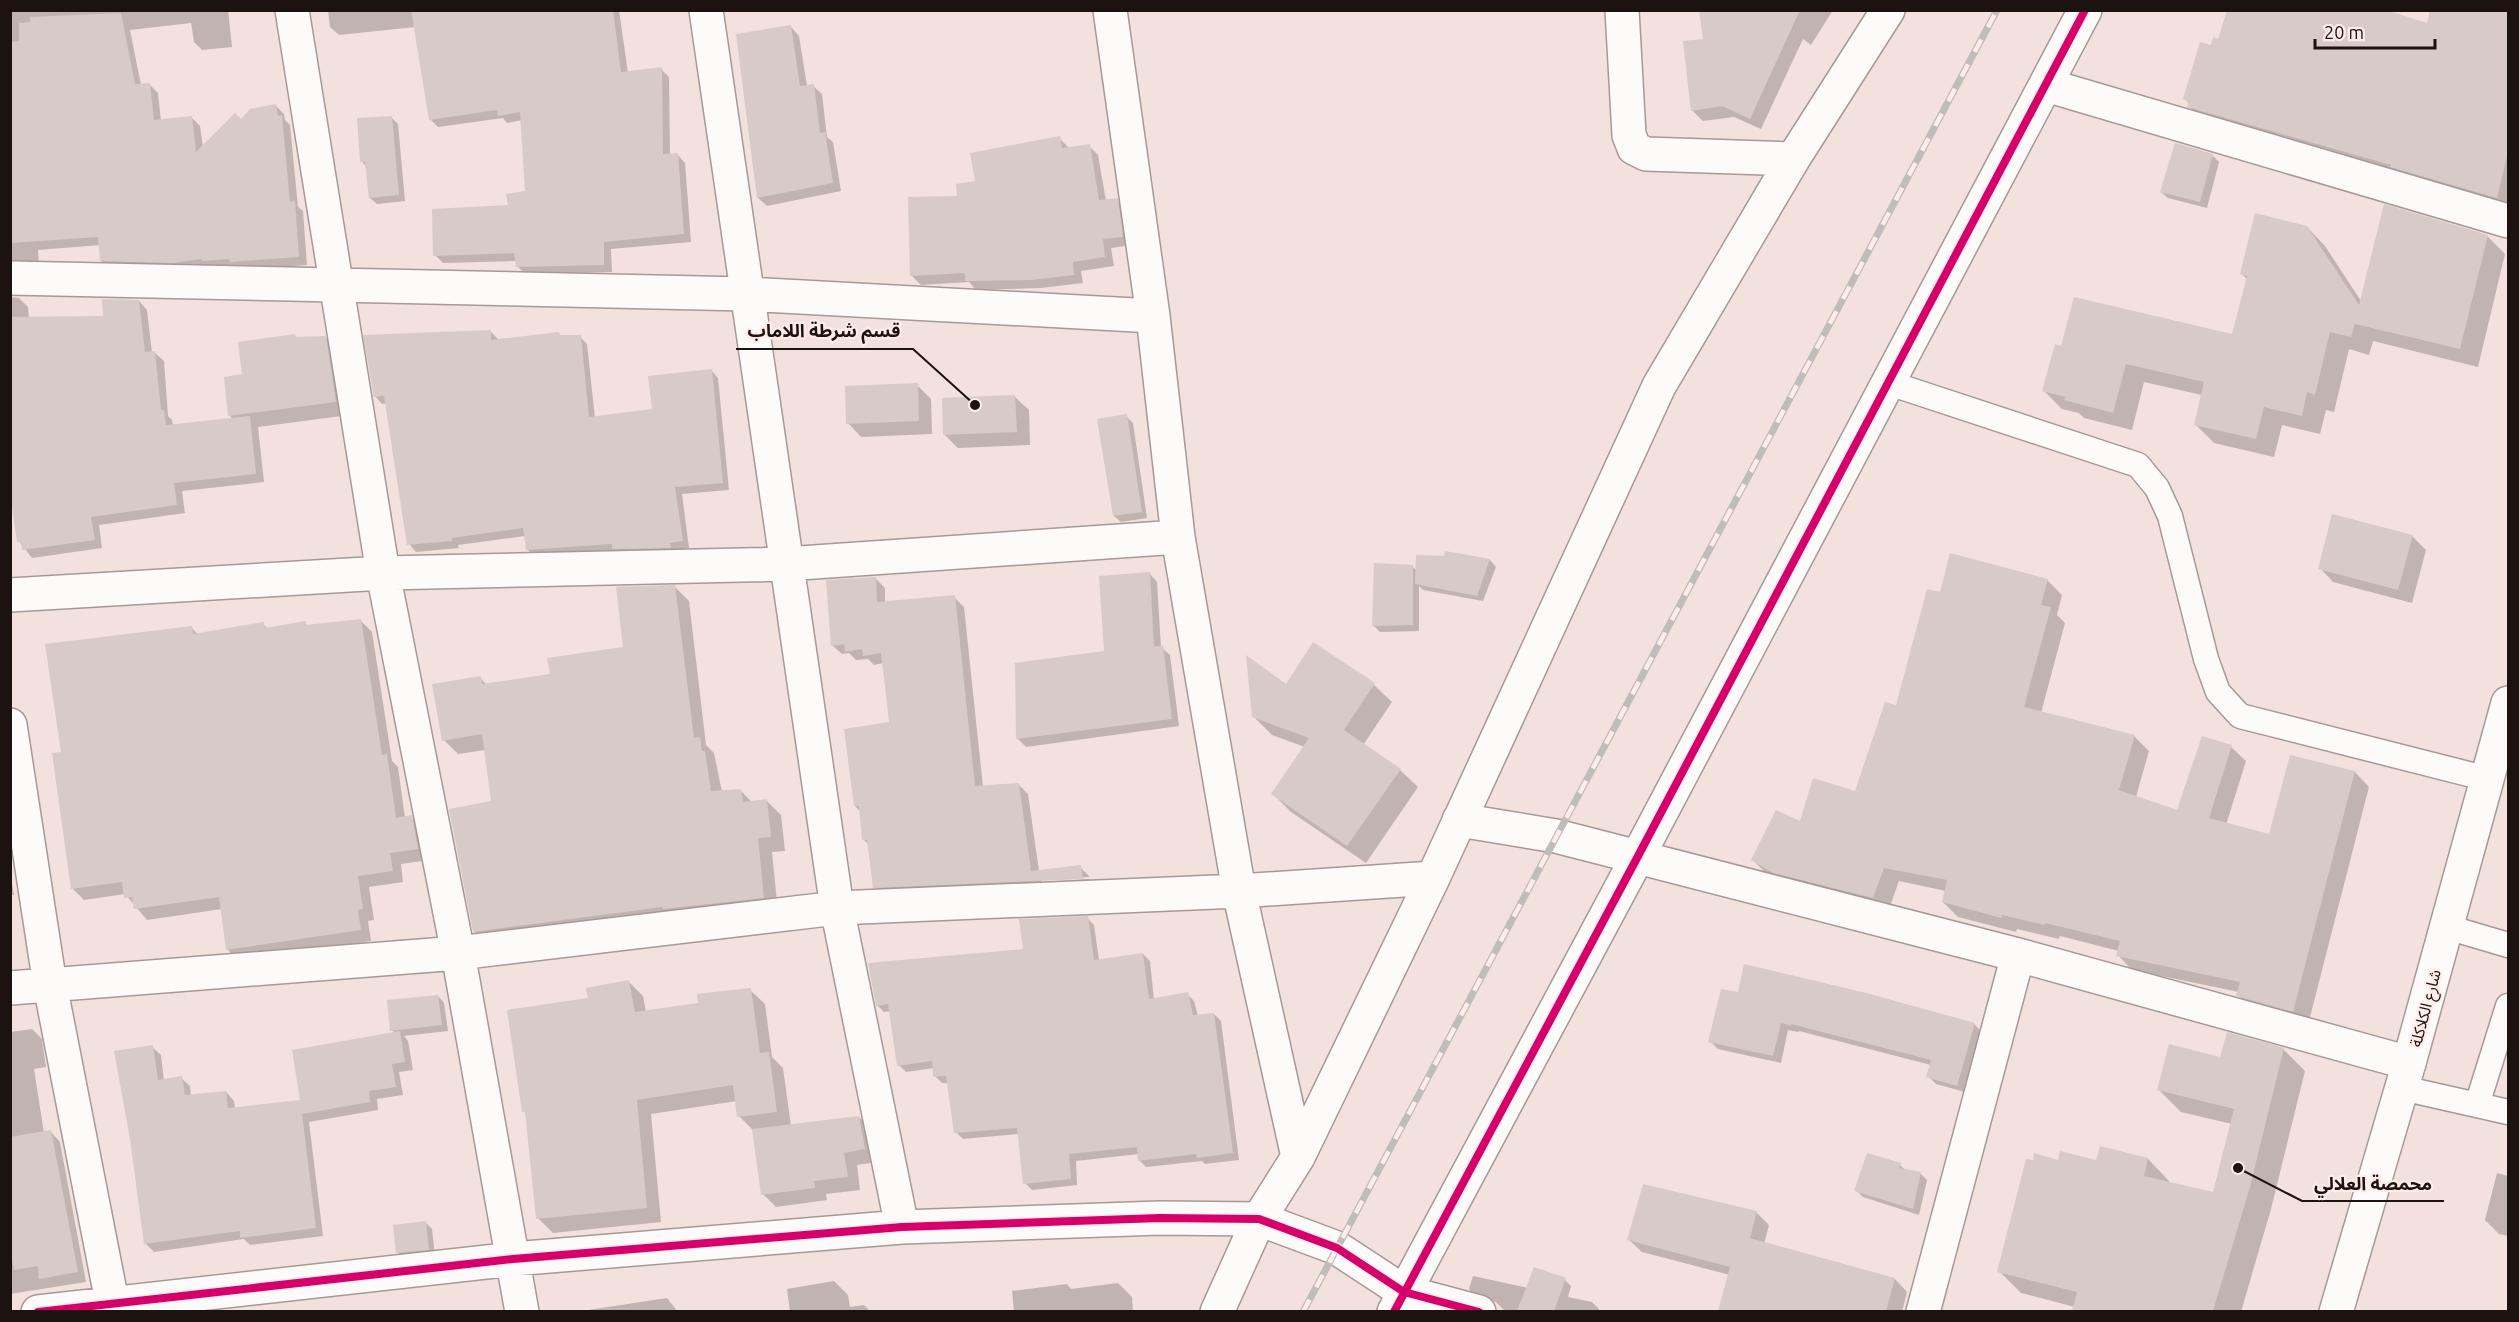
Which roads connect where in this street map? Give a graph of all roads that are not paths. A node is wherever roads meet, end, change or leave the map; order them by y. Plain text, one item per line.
1 (292, 10) edge
2 (706, 10) edge
3 (1110, 10) edge
4 (1622, 10) edge
5 (1888, 10) edge
6 (2085, 10) edge
7 (2046, 85) junction
8 (1793, 159) junction
9 (2508, 221) edge
10 (10, 278) edge
11 (336, 284) junction
12 (746, 294) junction
13 (1154, 316) junction
14 (1889, 383) junction
15 (1178, 537) junction
16 (785, 564) junction
17 (383, 573) junction
18 (10, 595) edge
19 (2508, 703) edge
20 (10, 725) edge
21 (2488, 779) junction
22 (1459, 820) junction
23 (1637, 858) junction
24 (1432, 878) junction
25 (1239, 891) junction
26 (837, 908) junction
27 (2447, 927) junction
28 (2508, 945) edge
29 (458, 953) junction
30 (2018, 955) junction
31 (50, 985) junction
32 (10, 988) edge
33 (2508, 1006) edge
34 (2406, 1076) junction
35 (2477, 1105) junction
36 (2508, 1112) edge
37 (1298, 1157) junction
38 (1260, 1219) junction
39 (902, 1227) junction
40 (513, 1259) junction
41 (1399, 1302) edge
42 (2342, 1303) edge
43 (113, 1308) edge
44 (38, 1311) edge
45 (522, 1311) edge
46 (1217, 1311) edge
47 (1479, 1311) edge
48 (1923, 1311) edge

1 - 11 street
2 - 12 street
3 - 13 street
4 - 8 street
5 - 8 street
6 - 7 street
7 - 9 street
7 - 14 street
8 - 22 street
10 - 11 street
11 - 12 street
11 - 17 street
12 - 13 street
12 - 16 street
13 - 15 street
14 - 21 lane
14 - 23 street
15 - 16 street
15 - 25 street
16 - 17 street
16 - 26 street
17 - 18 street
17 - 29 street
19 - 21 street, شارع الكلاكلة
20 - 31 street
21 - 27 street, شارع الكلاكلة
22 - 23 street
22 - 24 street
23 - 30 street
23 - 41 street
24 - 25 street
24 - 37 street
25 - 26 street
25 - 37 street
26 - 29 street
26 - 39 street
27 - 28 lane
27 - 34 street, شارع الكلاكلة
29 - 31 street
29 - 40 street
30 - 34 street
30 - 48 street
31 - 32 street
31 - 43 street
33 - 35 lane
34 - 35 lane
34 - 42 street, شارع الكلاكلة
35 - 36 lane
37 - 38 street
38 - 39 street
38 - 41 street
38 - 46 street
39 - 40 street
40 - 43 street
40 - 45 street
41 - 47 street
43 - 44 street

